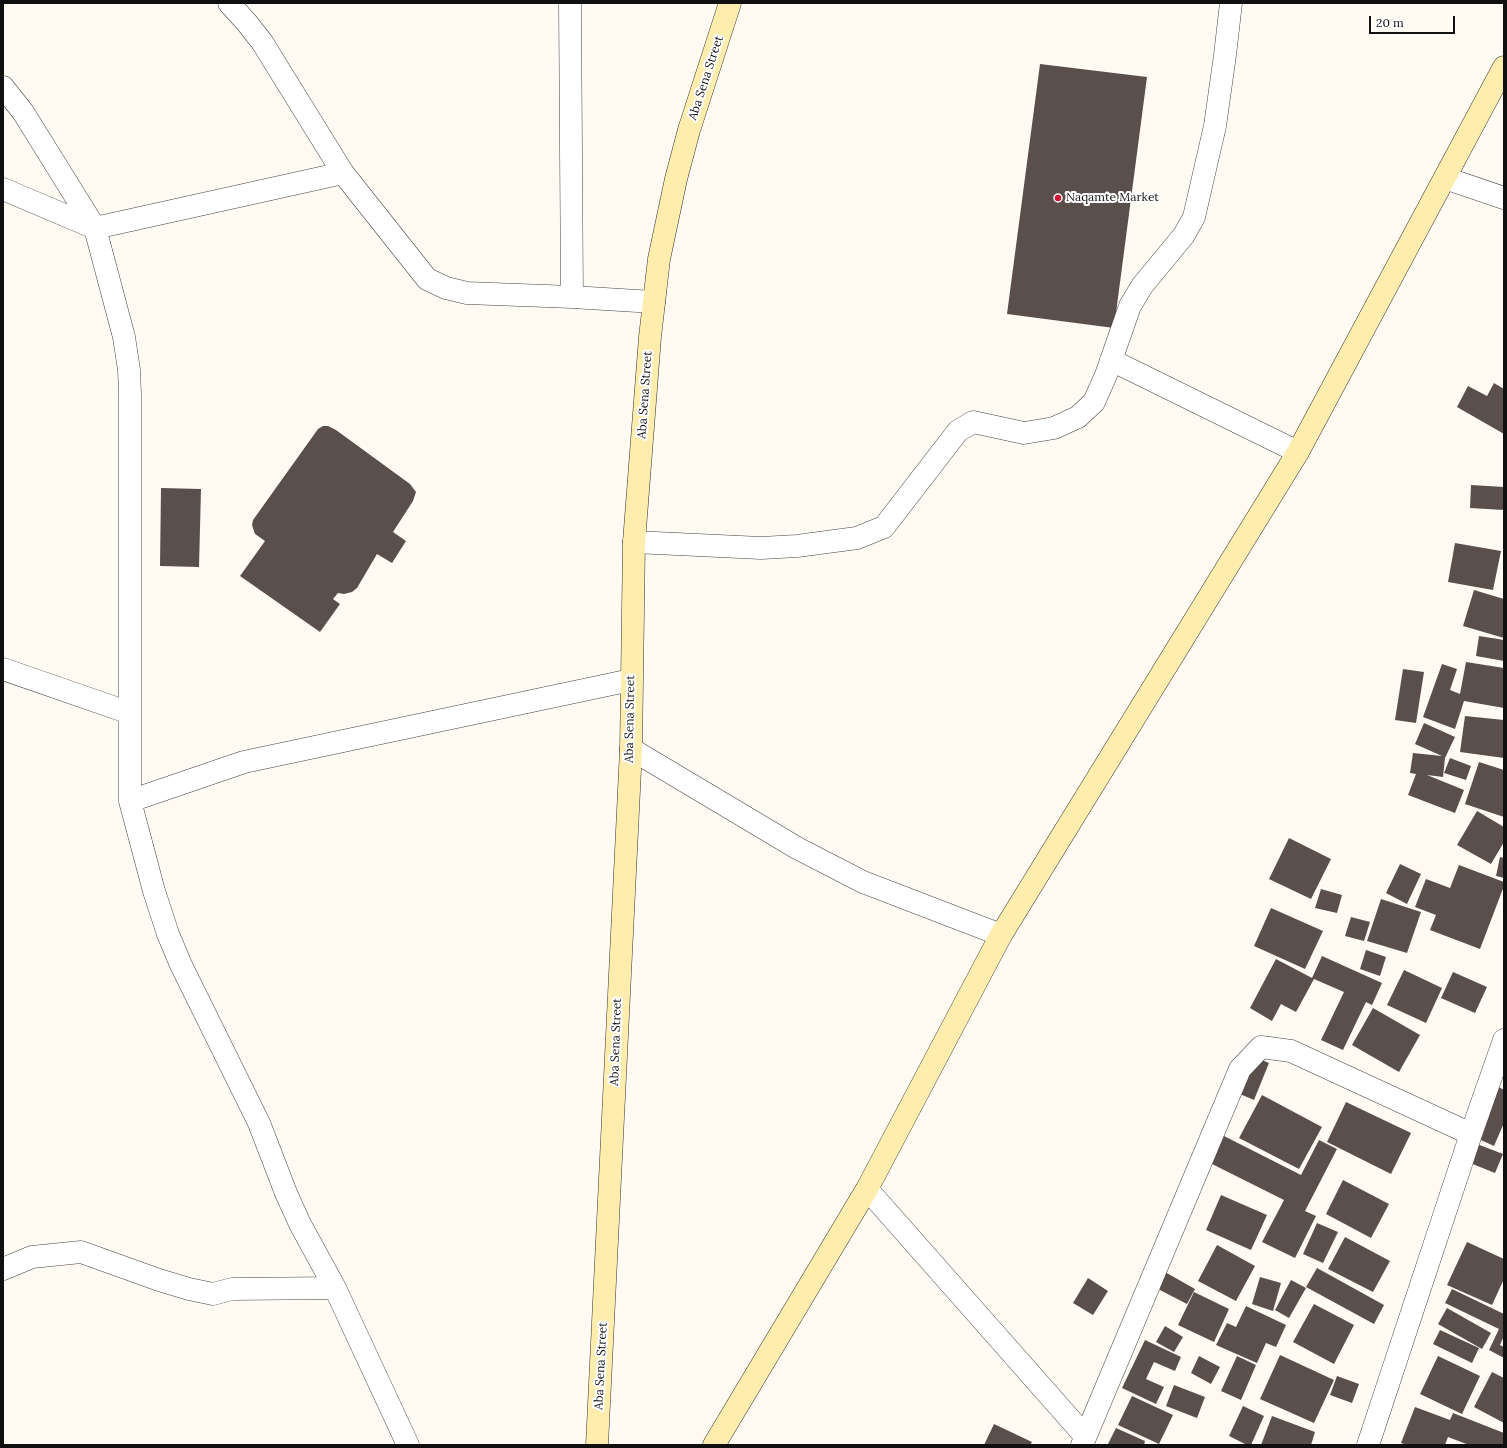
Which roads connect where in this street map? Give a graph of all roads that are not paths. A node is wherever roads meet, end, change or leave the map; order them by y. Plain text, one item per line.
1 (229, 3) edge
2 (570, 3) edge
3 (730, 3) edge
4 (1231, 3) edge
5 (1504, 67) edge
6 (3, 87) edge
7 (343, 173) junction
8 (1445, 178) junction
9 (3, 190) edge
10 (1504, 198) edge
11 (95, 228) junction
12 (572, 297) junction
13 (654, 302) junction
14 (1111, 360) junction
15 (1298, 452) junction
16 (634, 542) junction
17 (3, 669) edge
18 (631, 680) junction
19 (130, 712) junction
20 (631, 749) junction
21 (130, 801) junction
22 (1001, 935) junction
23 (1504, 1040) edge
24 (1471, 1134) junction
25 (867, 1189) junction
26 (3, 1269) edge
27 (335, 1288) junction
28 (1083, 1441) edge
29 (408, 1445) edge
30 (597, 1445) edge
31 (714, 1445) edge
32 (1368, 1445) edge

1 - 7 street
2 - 12 street
3 - 13 street, Aba Sena Street
4 - 14 street
5 - 8 street
6 - 11 street
7 - 11 street
7 - 12 street
8 - 10 street
8 - 15 street
9 - 11 street
11 - 19 street
12 - 13 street
13 - 16 street, Aba Sena Street
14 - 15 street
14 - 16 street
15 - 22 street
16 - 18 street, Aba Sena Street
17 - 19 street
18 - 20 street, Aba Sena Street
18 - 21 street
19 - 21 street
20 - 22 street
20 - 30 street, Aba Sena Street
21 - 27 street
22 - 25 street
23 - 24 street
24 - 28 street
24 - 32 street
25 - 28 street
25 - 31 street
26 - 27 street
27 - 29 street

